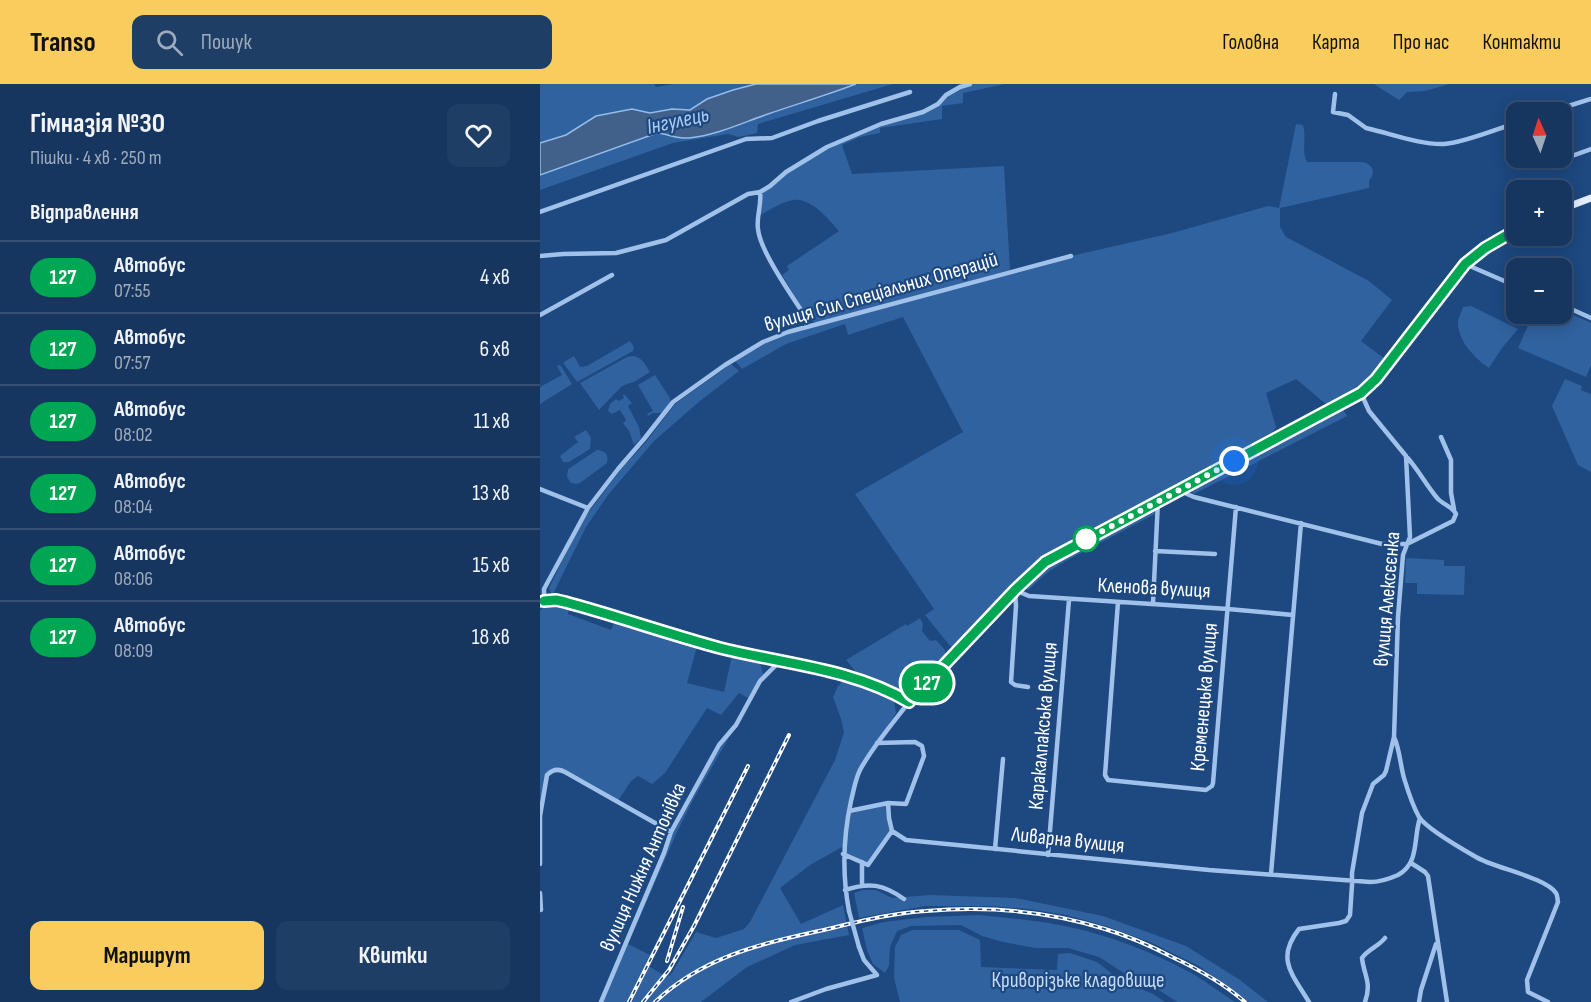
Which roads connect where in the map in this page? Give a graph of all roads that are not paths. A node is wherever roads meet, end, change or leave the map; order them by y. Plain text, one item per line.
1 (970, 84) edge
2 (910, 92) dead end
3 (1335, 94) dead end
4 (1591, 99) edge
5 (1572, 105) edge
6 (1506, 126) edge
7 (1591, 148) edge
8 (1572, 155) edge
9 (760, 192) junction
10 (1591, 198) edge
11 (1572, 205) edge
12 (540, 212) edge
13 (1506, 236) edge
14 (540, 256) edge
15 (1071, 256) dead end
16 (1465, 264) junction
17 (612, 275) dead end
18 (1506, 282) edge
19 (1572, 309) edge
20 (540, 315) edge
21 (1591, 318) edge
22 (807, 327) junction
23 (1361, 393) junction
24 (1441, 437) dead end
25 (1406, 456) junction
26 (1184, 487) junction
27 (540, 489) edge
28 (1158, 501) junction
29 (1236, 507) junction
30 (588, 508) junction
31 (1454, 509) junction
32 (1300, 523) junction
33 (1407, 544) junction
34 (1155, 551) junction
35 (1215, 554) dead end
36 (1015, 590) junction
37 (1069, 600) junction
38 (542, 602) edge
39 (1118, 602) junction
40 (1153, 603) junction
41 (1228, 609) junction
42 (1293, 615) junction
43 (781, 660) junction
44 (1028, 687) dead end
45 (909, 702) junction
46 (1394, 737) junction
47 (877, 743) junction
48 (1003, 759) dead end
49 (888, 803) junction
50 (849, 811) junction
51 (1420, 818) junction
52 (892, 831) junction
53 (671, 832) junction
54 (995, 849) junction
55 (843, 854) junction
56 (1048, 855) junction
57 (862, 862) junction
58 (1411, 863) junction
59 (540, 864) edge
60 (1271, 874) junction
61 (1351, 880) junction
62 (862, 885) junction
63 (845, 890) junction
64 (540, 893) edge
65 (904, 898) dead end
66 (541, 910) edge
67 (1385, 938) dead end
68 (1437, 943) junction
69 (601, 1002) edge
70 (791, 1002) edge
71 (1309, 1002) edge
72 (1365, 1002) edge
73 (1419, 1002) edge
74 (1447, 1002) edge
75 (1548, 1002) edge

1 - 9 street
2 - 12 street
3 - 6 street
4 - 5 street
7 - 8 street
9 - 14 street
9 - 22 street
10 - 11 main road
13 - 16 main road
15 - 22 street, вулиця Сил Спеціальних Операцій
16 - 18 street
16 - 23 main road
17 - 20 street
19 - 21 street
22 - 30 street, вулиця Сил Спеціальних Операцій
23 - 25 street
23 - 26 main road
24 - 31 street
25 - 31 street
25 - 33 street, вулиця Алексєєнка
26 - 28 main road
26 - 29 street
27 - 30 street
28 - 34 street
28 - 36 main road
29 - 32 street
29 - 41 street, Кременецька вулиця
30 - 38 street, вулиця Сил Спеціальних Операцій
31 - 33 street
32 - 33 street
32 - 42 street
33 - 46 street, вулиця Алексєєнка
34 - 35 street
34 - 40 street
36 - 37 street, Кленова вулиця
36 - 44 street
36 - 45 main road
37 - 39 street, Кленова вулиця
37 - 56 street, Каракалпакська вулиця
38 - 43 main road
39 - 40 street, Кленова вулиця
39 - 41 street, Кременецька вулиця
40 - 41 street, Кленова вулиця
41 - 42 street, Кленова вулиця
42 - 60 street
43 - 45 main road
43 - 53 street, вулиця Нижня Антонівка
45 - 47 street
46 - 51 street, вулиця Алексєєнка
46 - 61 street
47 - 49 street
47 - 50 street
48 - 54 street
49 - 50 street
49 - 52 street
50 - 55 street
51 - 58 street
51 - 75 street
52 - 54 street, Ливарна вулиця
52 - 57 street
53 - 59 street
53 - 69 street, вулиця Нижня Антонівка
54 - 56 street, Ливарна вулиця
55 - 57 street
55 - 63 street
56 - 60 street, Ливарна вулиця
57 - 62 street
58 - 61 street, Ливарна вулиця
58 - 68 street
60 - 61 street, Ливарна вулиця
61 - 71 street
62 - 63 street
62 - 65 street
63 - 70 street, bridge
64 - 66 street
67 - 72 street
68 - 73 street
68 - 74 street

